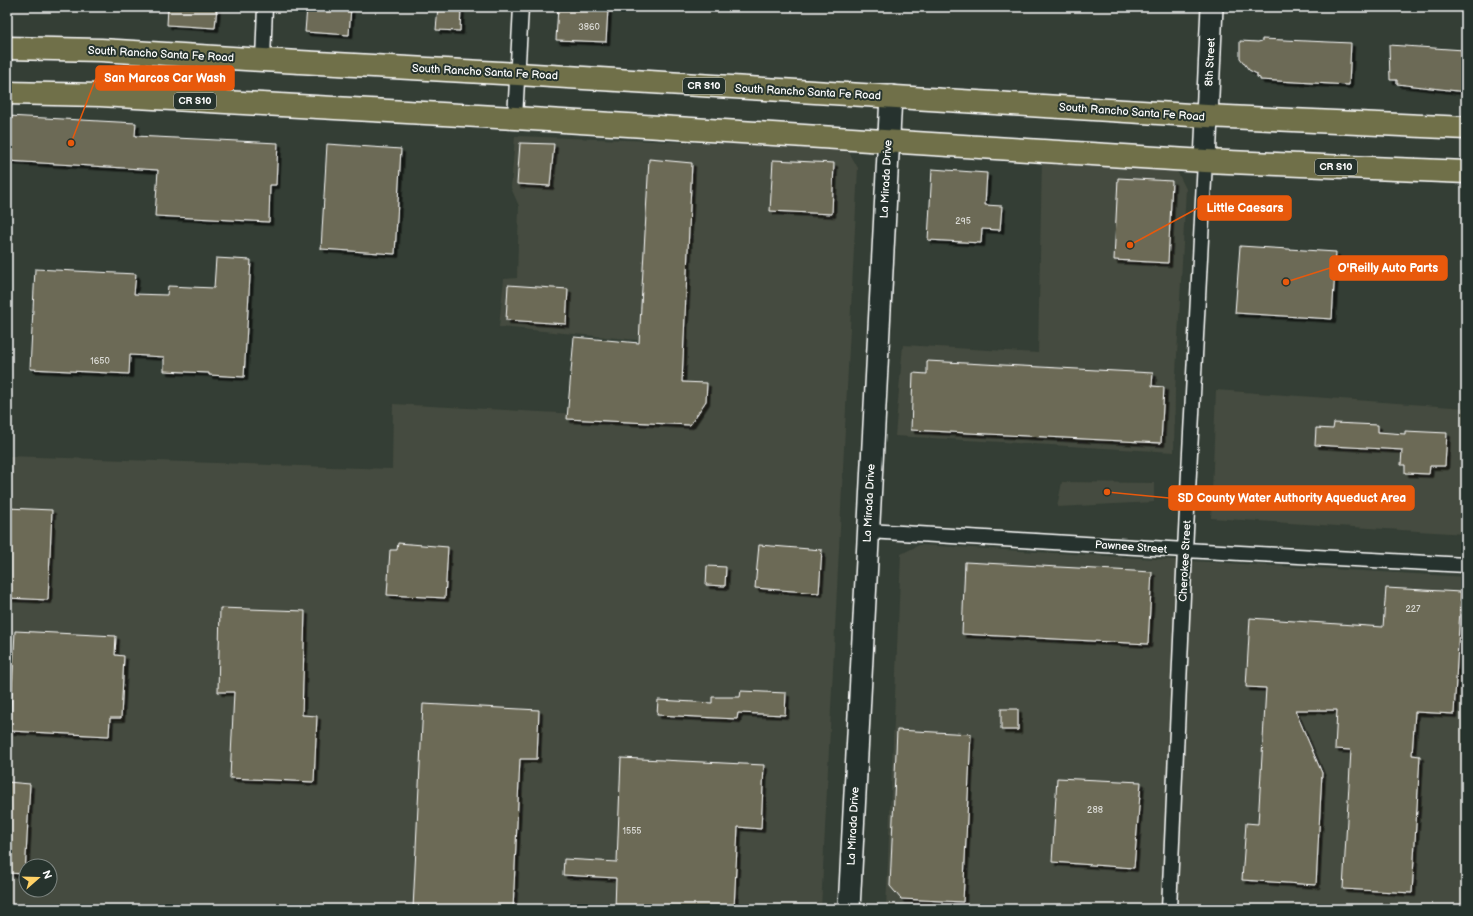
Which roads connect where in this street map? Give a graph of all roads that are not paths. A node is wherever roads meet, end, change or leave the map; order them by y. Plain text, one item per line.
1 (264, 7) edge
2 (521, 7) edge
3 (1212, 7) edge
4 (7, 48) edge
5 (262, 60) junction
6 (518, 74) junction
7 (7, 93) edge
8 (891, 96) junction
9 (1208, 116) junction
10 (515, 118) junction
11 (1466, 128) edge
12 (888, 141) junction
13 (1206, 161) junction
14 (1466, 172) edge
15 (868, 531) junction
16 (1185, 550) junction
17 (1466, 565) edge
18 (849, 909) edge
19 (1169, 909) edge

1 - 5 street
2 - 6 street
3 - 9 street, 8th Street
4 - 5 main road, South Rancho Santa Fe Road / CR S10
5 - 6 main road, South Rancho Santa Fe Road / CR S10
6 - 8 main road, South Rancho Santa Fe Road / CR S10
6 - 10 street
7 - 10 main road, CR S10
8 - 9 main road, South Rancho Santa Fe Road / CR S10
8 - 12 street, La Mirada Drive
9 - 11 main road, South Rancho Santa Fe Road / CR S10
9 - 13 street, Cherokee Street
10 - 12 main road, CR S10
12 - 13 main road, CR S10
12 - 15 street, La Mirada Drive
13 - 14 main road, CR S10
13 - 16 street, Cherokee Street
15 - 16 street, Pawnee Street
15 - 18 street, La Mirada Drive
16 - 17 street, Pawnee Street
16 - 19 street, Cherokee Street

